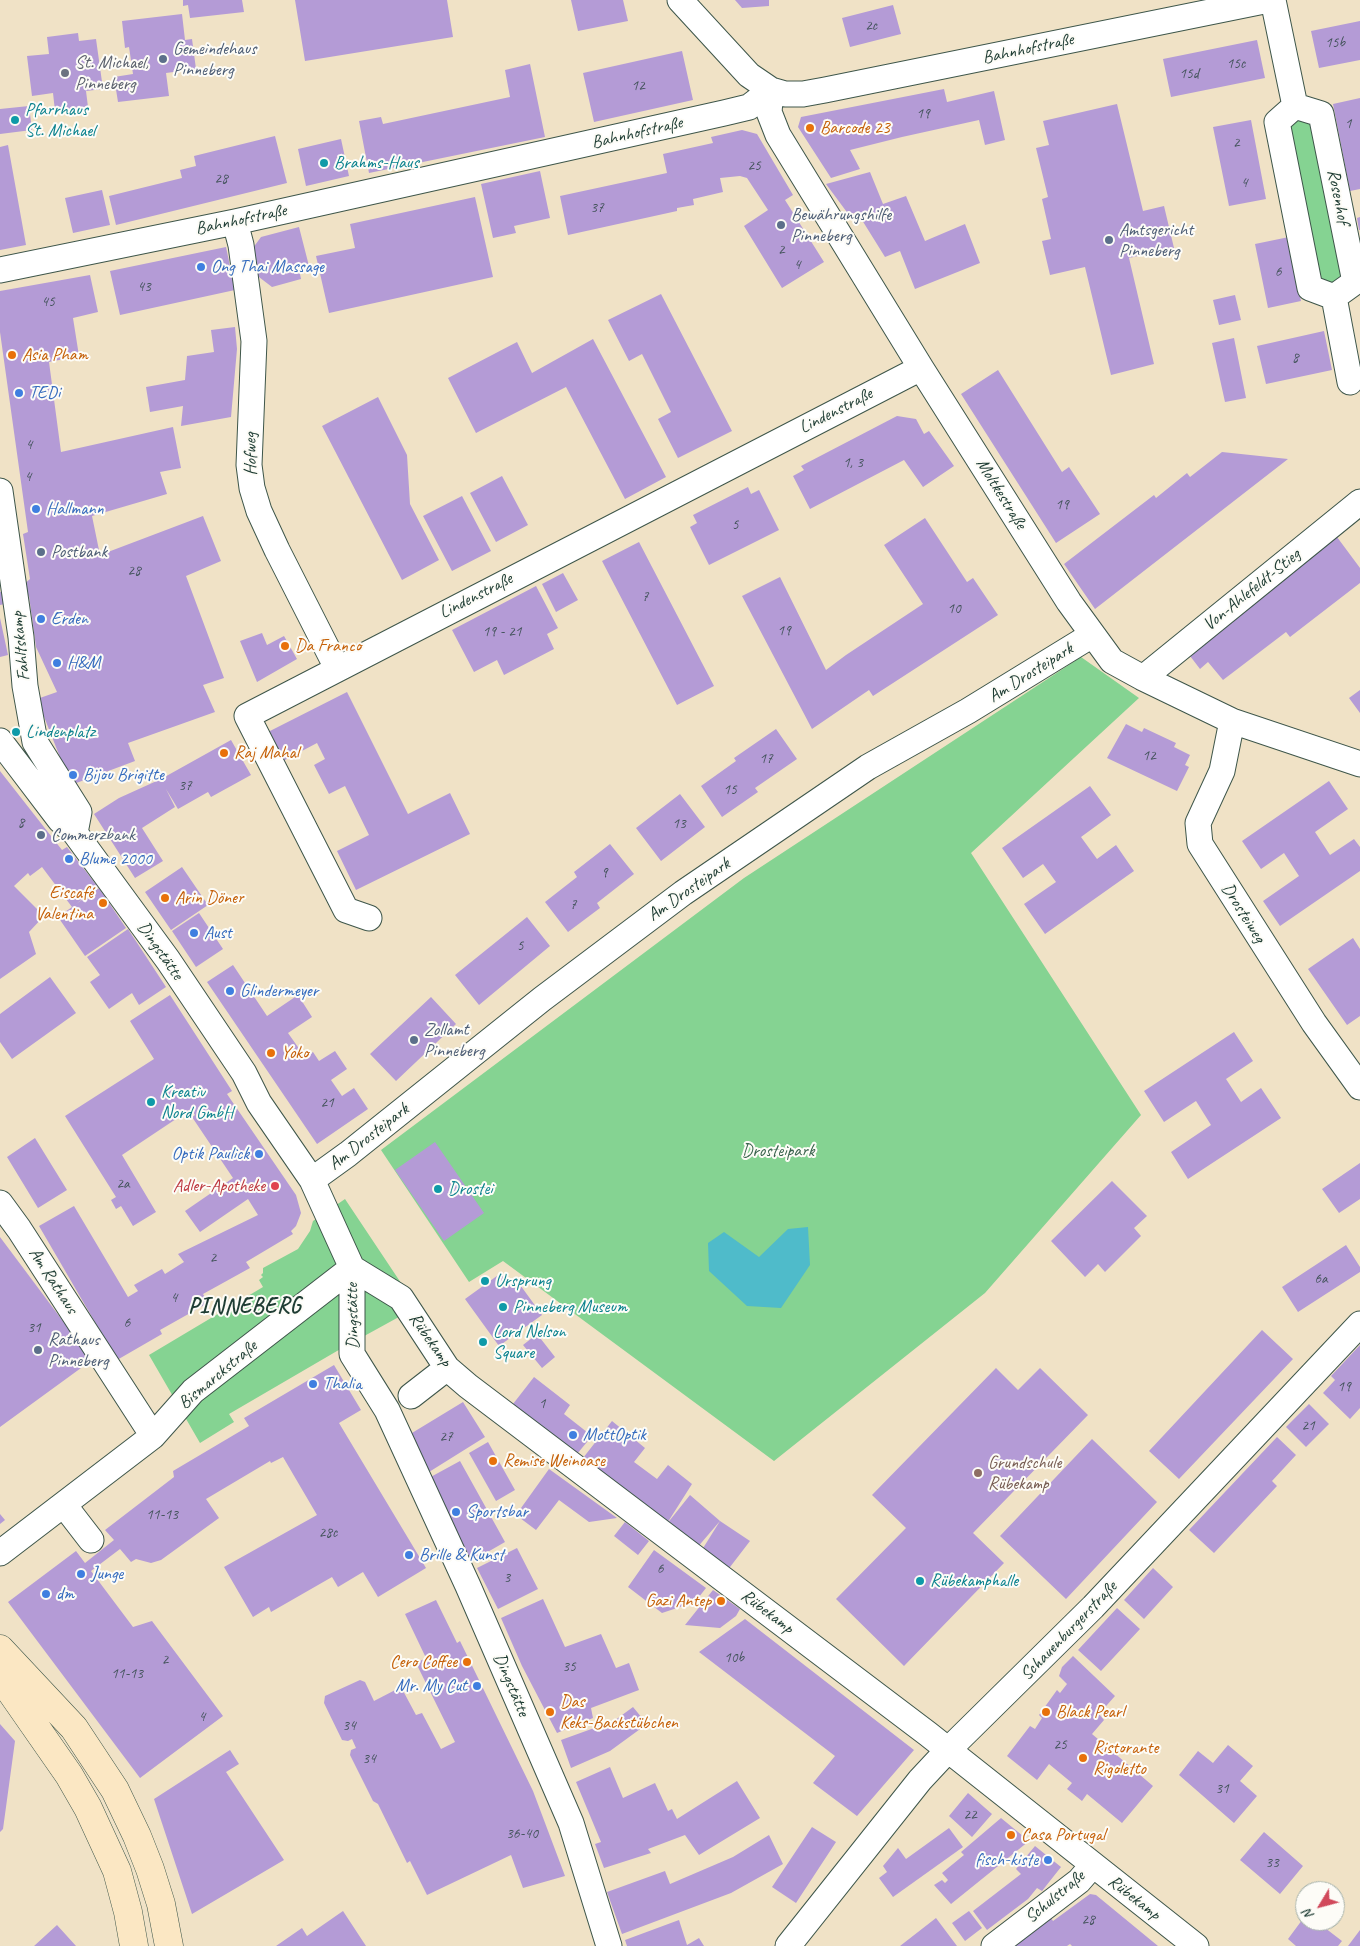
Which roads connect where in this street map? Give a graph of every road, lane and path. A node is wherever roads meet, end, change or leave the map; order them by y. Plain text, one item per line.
1 (680, 0) edge
2 (1269, 0) edge
3 (1273, 0) edge
4 (771, 90) junction
5 (1295, 106) junction
6 (235, 222) junction
7 (0, 270) edge
8 (1334, 297) junction
9 (921, 368) junction
10 (1350, 382) dead end
11 (0, 490) edge
12 (1360, 502) edge
13 (1092, 635) junction
14 (337, 668) junction
15 (1144, 678) junction
16 (1232, 721) junction
17 (0, 741) edge
18 (35, 742) junction
19 (1360, 764) edge
20 (32, 782) junction
21 (65, 836) junction
22 (368, 918) dead end
23 (1360, 1088) edge
24 (312, 1180) junction
25 (0, 1203) edge
26 (352, 1268) junction
27 (1360, 1324) edge
28 (446, 1368) junction
29 (401, 1402) junction
30 (153, 1436) junction
31 (64, 1505) junction
32 (91, 1540) dead end
33 (0, 1553) edge
34 (0, 1649) edge
35 (0, 1676) edge
36 (32, 1722) junction
37 (74, 1728) junction
38 (948, 1750) junction
39 (1092, 1866) junction
40 (128, 1912) junction
41 (169, 1943) edge
42 (134, 1946) edge
43 (610, 1946) edge
44 (788, 1946) edge
45 (994, 1946) edge
46 (1196, 1946) edge

1 - 4 street
2 - 4 street, Bahnhofstraße
3 - 5 street
4 - 6 street, Bahnhofstraße
4 - 9 street, Moltkestraße
5 - 8 street
5 - 8 street, Rosenhof
6 - 7 street, Bahnhofstraße
6 - 14 street, Hofweg
8 - 10 street
9 - 13 street, Moltkestraße
9 - 14 street, Lindenstraße
11 - 18 street, Fahltskamp
12 - 15 street, Von-Ahlefeldt-Stieg
13 - 15 street, Moltkestraße
13 - 24 street, Am Drosteipark
14 - 22 street, Lindenstraße
15 - 16 street, Moltkestraße
16 - 19 street, Moltkestraße
16 - 23 street, Drosteiweg
17 - 20 street, Dingstätte
18 - 20 street, Fahltskamp
18 - 21 street, Fahltskamp
20 - 21 street, Dingstätte
21 - 24 street, Dingstätte
24 - 26 street, Dingstätte
25 - 30 street, Am Rathaus
26 - 28 street, Rübekamp
26 - 29 street, Dingstätte
26 - 30 street, Bismarckstraße
27 - 38 street, Schauenburgerstraße
28 - 29 street
28 - 38 street, Rübekamp
29 - 43 street, Dingstätte
30 - 31 street, Bismarckstraße
31 - 32 street
31 - 33 street, Bismarckstraße
34 - 37 main road
35 - 36 main road
36 - 37 main road
36 - 40 main road
37 - 41 main road
38 - 39 street, Rübekamp
38 - 44 street, Schauenburgerstraße
39 - 45 street, Schulstraße
39 - 46 street, Rübekamp
40 - 41 main road
40 - 42 main road

